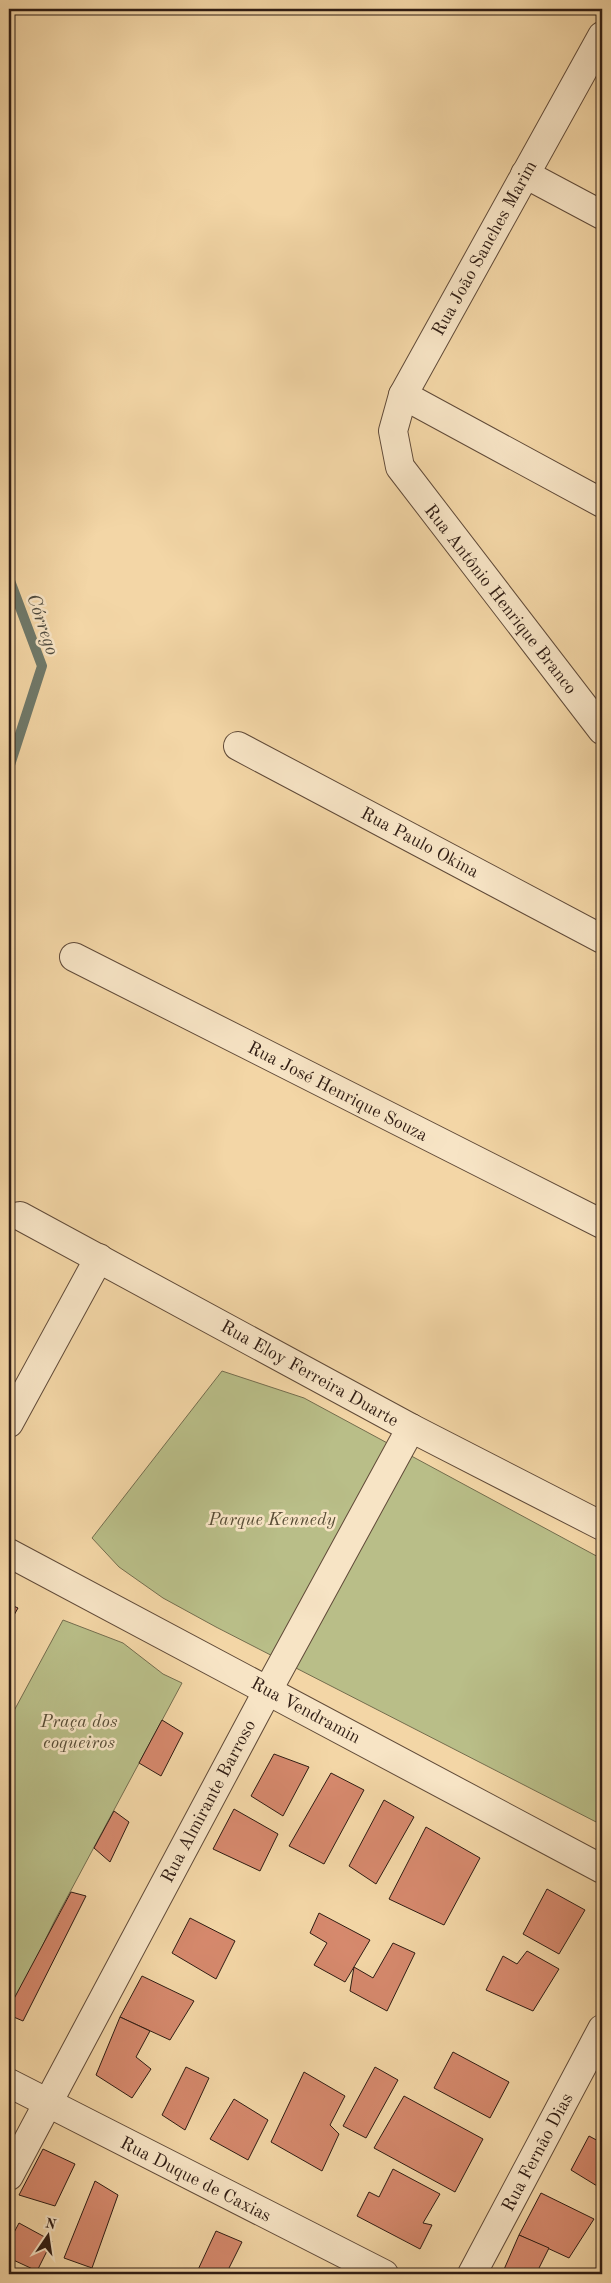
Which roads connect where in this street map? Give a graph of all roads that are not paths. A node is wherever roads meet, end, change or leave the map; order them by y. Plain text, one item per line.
1 (602, 36) edge
2 (525, 174) junction
3 (602, 215) edge
4 (403, 395) junction
5 (400, 467) joint
6 (602, 503) edge
7 (602, 730) edge
8 (238, 746) dead end
9 (602, 939) edge
10 (74, 957) dead end
11 (20, 1216) dead end
12 (602, 1224) edge
13 (99, 1258) junction
14 (9, 1423) edge
15 (411, 1428) junction
16 (602, 1526) edge
17 (9, 1553) edge
18 (268, 1690) junction
19 (602, 1870) edge
20 (602, 2029) edge
21 (9, 2083) edge
22 (46, 2103) junction
23 (9, 2176) edge
24 (384, 2274) edge
25 (472, 2274) edge

1 - 2 street, Rua João Sanches Marim
2 - 3 street
2 - 4 street, Rua João Sanches Marim
4 - 5 street, Rua João Sanches Marim
4 - 6 street
5 - 7 street, Rua Antônio Henrique Branco
8 - 9 street, Rua Paulo Okina
10 - 12 street, Rua José Henrique Souza
11 - 13 street, Rua Eloy Ferreira Duarte
13 - 14 street
13 - 15 street, Rua Eloy Ferreira Duarte
15 - 16 street, Rua Eloy Ferreira Duarte
15 - 18 street, Rua Almirante Barroso
17 - 18 street, Rua Vendramin
18 - 19 street, Rua Vendramin
18 - 22 street, Rua Almirante Barroso
20 - 25 street, Rua Fernão Dias
21 - 22 street, Rua Duque de Caxias
22 - 23 street, Rua Almirante Barroso
22 - 24 street, Rua Duque de Caxias

